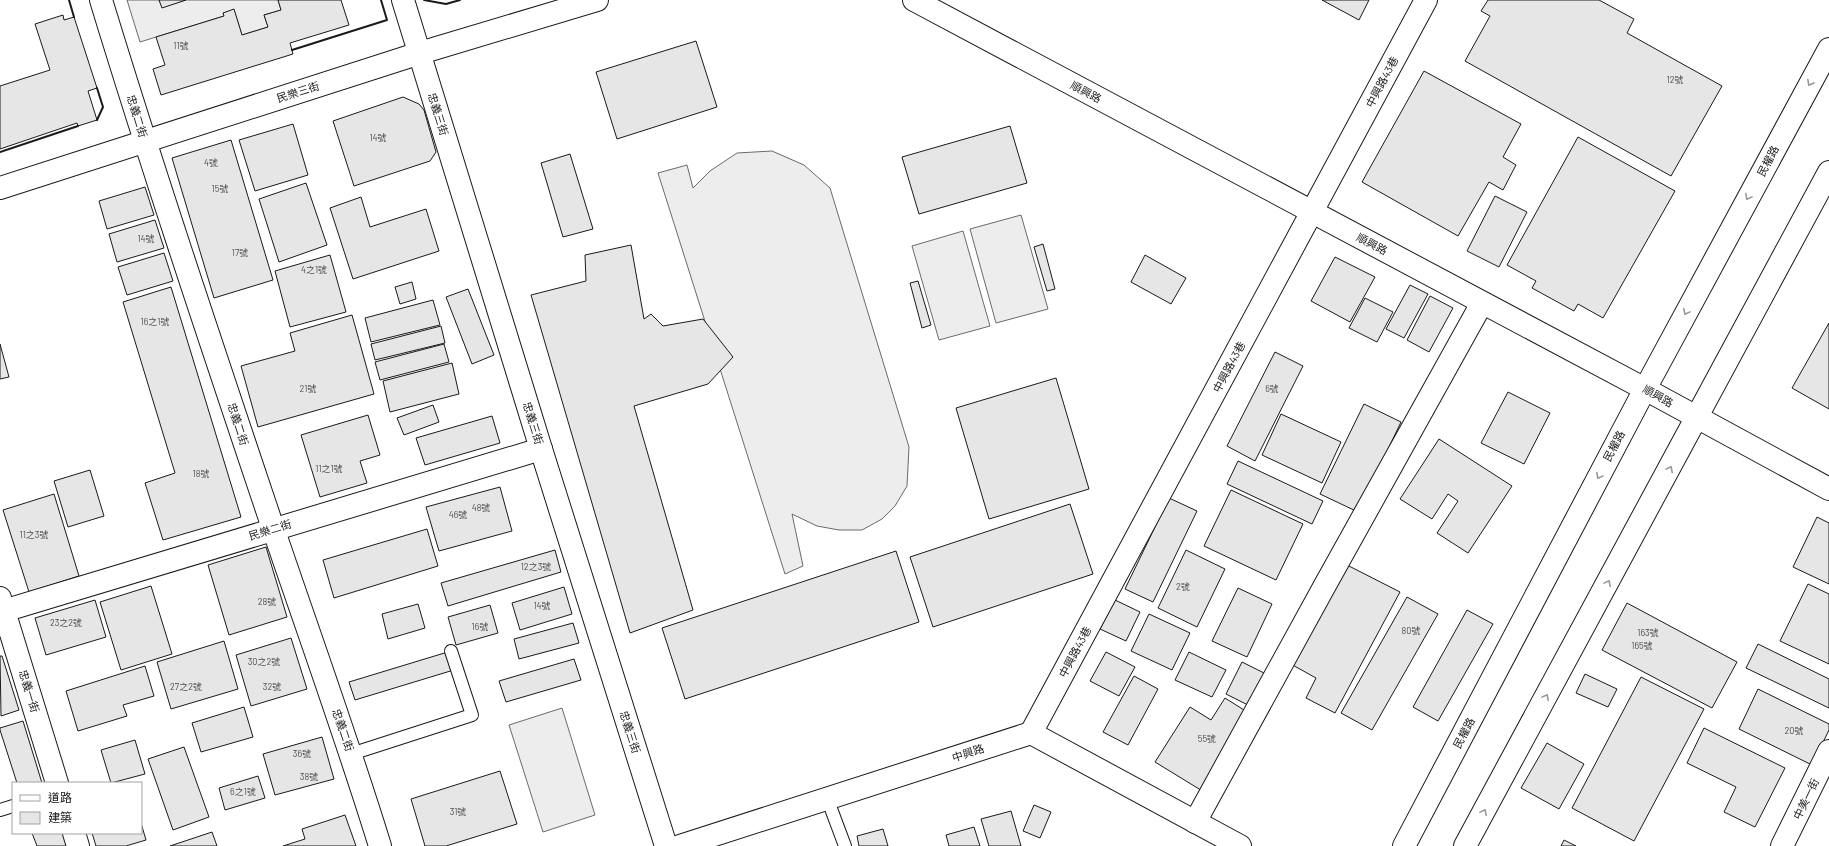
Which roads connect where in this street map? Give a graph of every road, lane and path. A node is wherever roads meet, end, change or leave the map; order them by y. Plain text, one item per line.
1 (101, 0) edge
2 (403, 0) edge
3 (597, 0) edge
4 (914, 0) edge
5 (1426, 0) edge
6 (1829, 49) edge
7 (420, 53) junction
8 (144, 142) junction
9 (1829, 172) edge
10 (0, 188) edge
11 (1312, 213) junction
12 (1482, 303) junction
13 (1644, 389) junction
14 (1697, 418) junction
15 (541, 449) junction
16 (1829, 489) edge
17 (273, 529) junction
18 (1, 607) edge
19 (451, 651) dead end
20 (1031, 733) junction
21 (1829, 751) edge
22 (351, 754) junction
23 (57, 782) edge
24 (826, 798) junction
25 (12, 806) edge
26 (0, 810) edge
27 (1195, 822) junction
28 (74, 834) edge
29 (78, 846) edge
30 (380, 846) edge
31 (666, 846) edge
32 (680, 846) edge
33 (845, 846) edge
34 (1240, 846) edge
35 (1404, 846) edge
36 (1465, 846) edge
37 (1782, 846) edge

1 - 8 street, 忠義二街
2 - 7 street, 忠義三街
3 - 7 street, 民樂三街
4 - 11 street, 順興路
5 - 11 street, 中興路43巷
6 -> 13 street, 民權路
7 - 8 street, 民樂三街
7 - 15 street, 忠義三街
8 - 10 street, 民樂三街
8 - 17 street, 忠義二街
9 - 14 street
11 - 12 street, 順興路
11 - 20 street, 中興路43巷
12 - 13 street, 順興路
12 - 27 street
13 - 14 street, 順興路
13 -> 35 street, 民權路
14 - 16 street, 順興路
36 -> 14 street
15 - 17 street, 民樂二街
15 - 31 street, 忠義三街
17 - 18 street, 民樂二街
17 - 22 street, 忠義二街
18 - 23 street, 忠義一街
19 - 22 lane
20 - 24 street, 中興路
20 - 27 street
21 - 37 street, 中美一街
22 - 30 street, 忠義二街
24 - 32 street, 中興路
24 - 33 lane
25 - 26 lane
27 - 34 street
28 - 29 street

